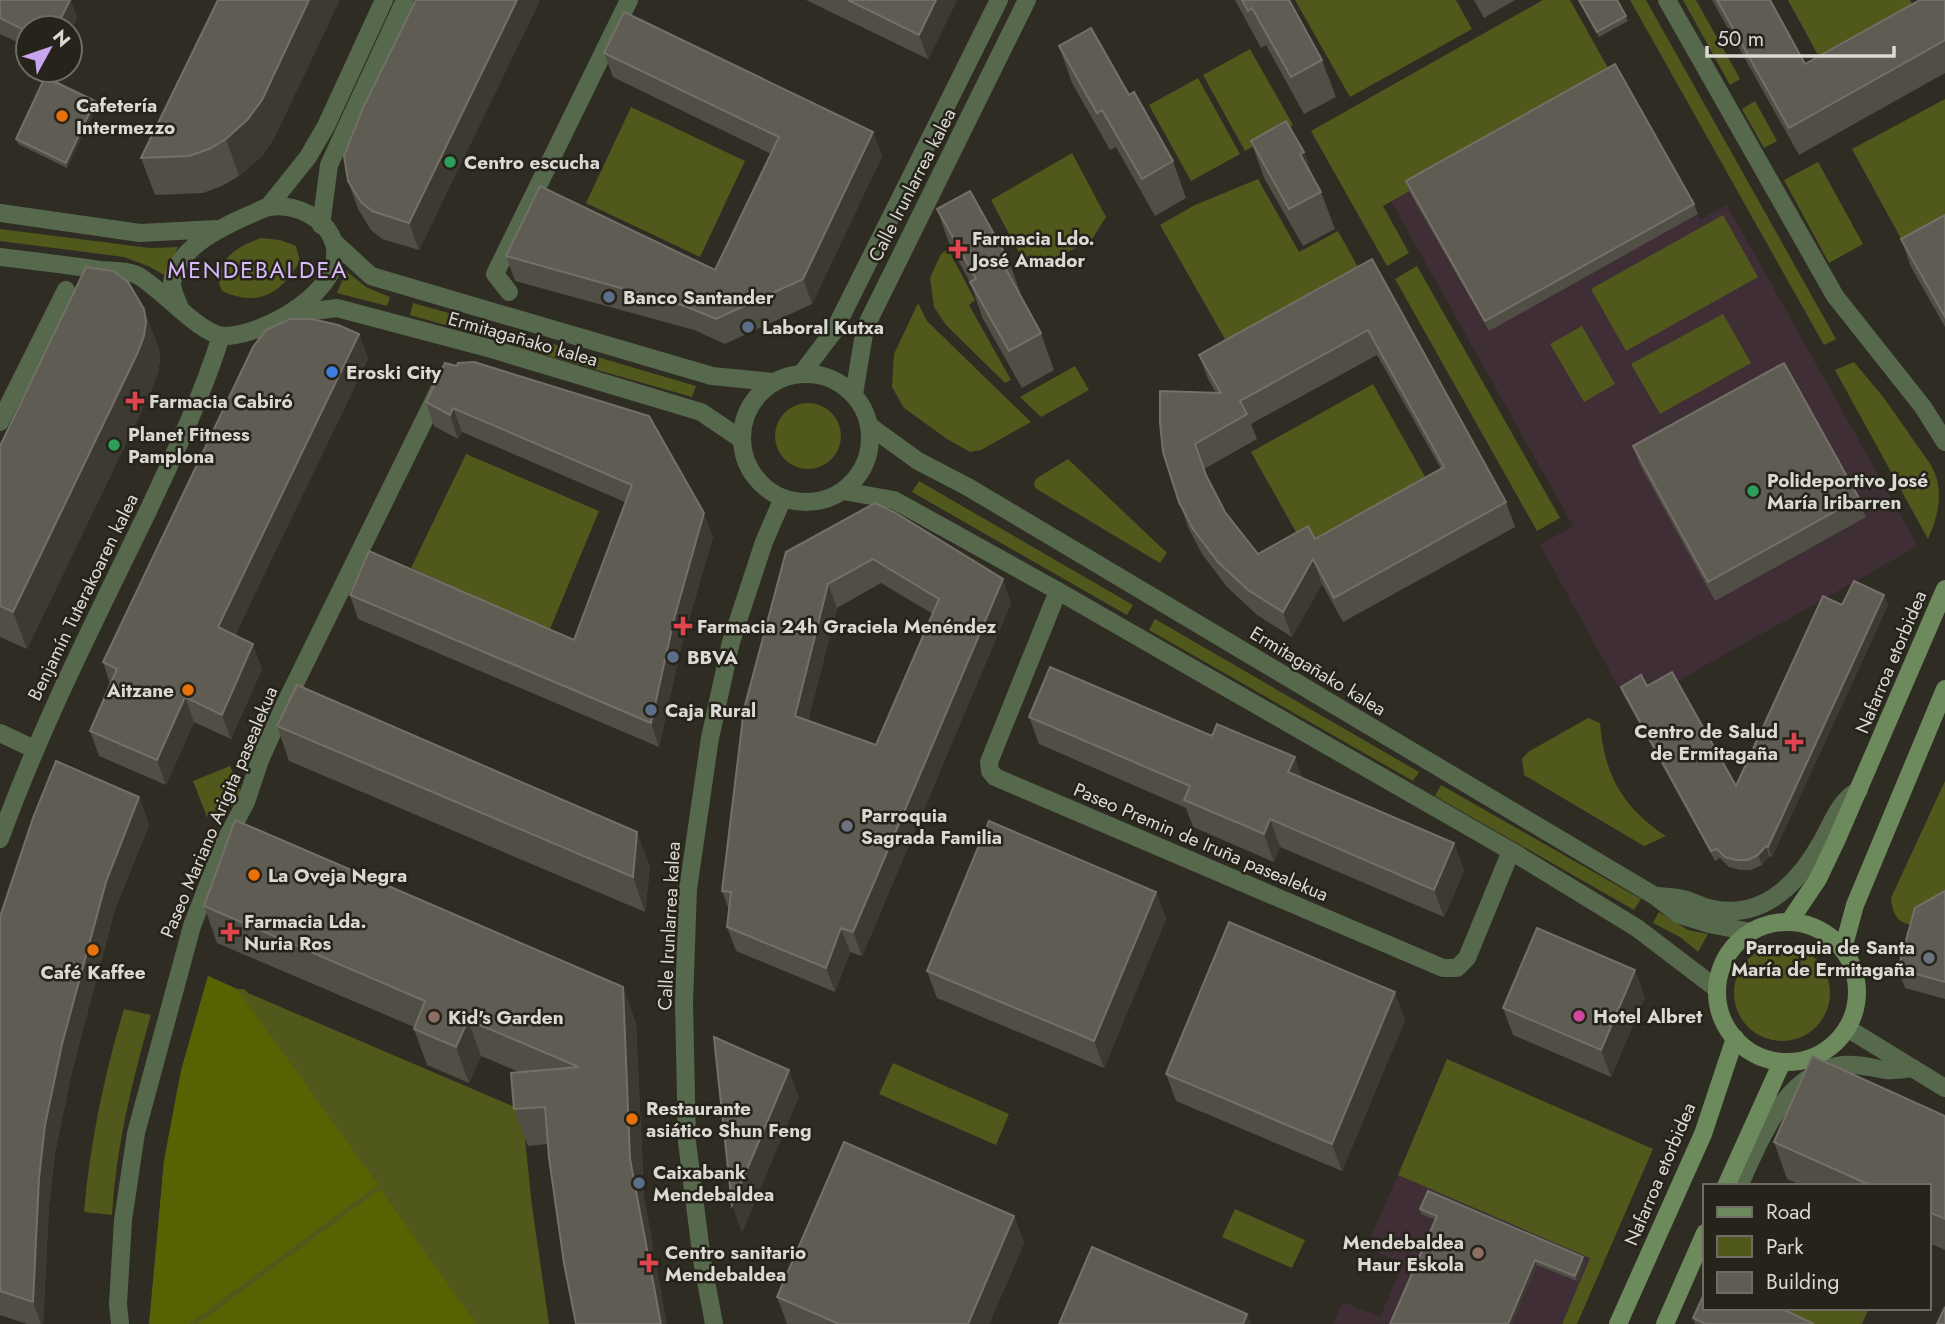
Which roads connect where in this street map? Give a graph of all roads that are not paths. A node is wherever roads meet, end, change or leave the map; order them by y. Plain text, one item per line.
1 (384, 0) edge
2 (405, 0) edge
3 (629, 0) edge
4 (999, 0) edge
5 (1027, 0) edge
6 (1667, 0) edge
7 (268, 207) junction
8 (0, 213) edge
9 (321, 225) junction
10 (216, 229) junction
11 (333, 241) junction
12 (0, 257) edge
13 (66, 290) dead end
14 (509, 292) dead end
15 (180, 308) junction
16 (286, 315) junction
17 (221, 336) junction
18 (802, 373) junction
19 (447, 374) edge
20 (773, 382) junction
21 (854, 394) junction
22 (0, 422) edge
23 (871, 427) junction
24 (741, 439) junction
25 (1945, 442) edge
26 (844, 491) junction
27 (783, 498) junction
28 (1945, 589) edge
29 (1058, 591) junction
30 (1945, 689) edge
31 (0, 733) edge
32 (34, 749) junction
33 (1859, 790) junction
34 (0, 839) edge
35 (1511, 851) junction
36 (1655, 896) junction
37 (1789, 922) junction
38 (1751, 932) junction
39 (1843, 949) junction
40 (1717, 989) junction
41 (1847, 1028) junction
42 (1734, 1038) junction
43 (1782, 1062) junction
44 (1913, 1068) junction
45 (1945, 1088) edge
46 (1727, 1184) edge
47 (1740, 1184) edge
48 (1703, 1238) edge
49 (120, 1324) edge
50 (714, 1324) edge
51 (1618, 1324) edge
52 (1665, 1324) edge

1 - 7 street
2 - 9 street
3 - 14 street
4 - 18 street, Calle Irunlarrea kalea
5 - 21 street, Calle Irunlarrea kalea
6 - 25 street
7 - 9 street
7 - 10 street
8 - 10 street
9 - 11 street
10 - 15 street
11 - 16 street
11 - 20 street, Ermitagañako kalea
12 - 15 street
13 - 22 street
15 - 17 street
16 - 17 street
16 - 24 street, Ermitagañako kalea
17 - 32 street, Benjamín Tuterakoaren kalea
18 - 20 street
18 - 21 street
19 - 49 street, Paseo Mariano Arigita pasealekua
20 - 24 street
21 - 23 street
23 - 26 street
23 - 36 street, Ermitagañako kalea
24 - 27 street
26 - 27 street
26 - 29 street
27 - 50 street, Calle Irunlarrea kalea
28 - 33 main road, Nafarroa etorbidea
29 - 35 street
29 - 35 street, Paseo Premin de Iruña pasealekua
30 - 39 main road
31 - 32 street
32 - 34 street, Benjamín Tuterakoaren kalea
33 - 36 street, Nafarroa etorbidea
33 - 37 main road, Nafarroa etorbidea
35 - 40 street
36 - 38 street, Ermitagañako kalea
37 - 38 main road
37 - 39 main road
38 - 40 main road
39 - 41 main road
40 - 42 main road
41 - 43 main road
41 - 44 street
42 - 43 main road
42 - 51 main road, Nafarroa etorbidea
43 - 46 main road
44 - 45 street
44 - 47 street
48 - 52 main road

